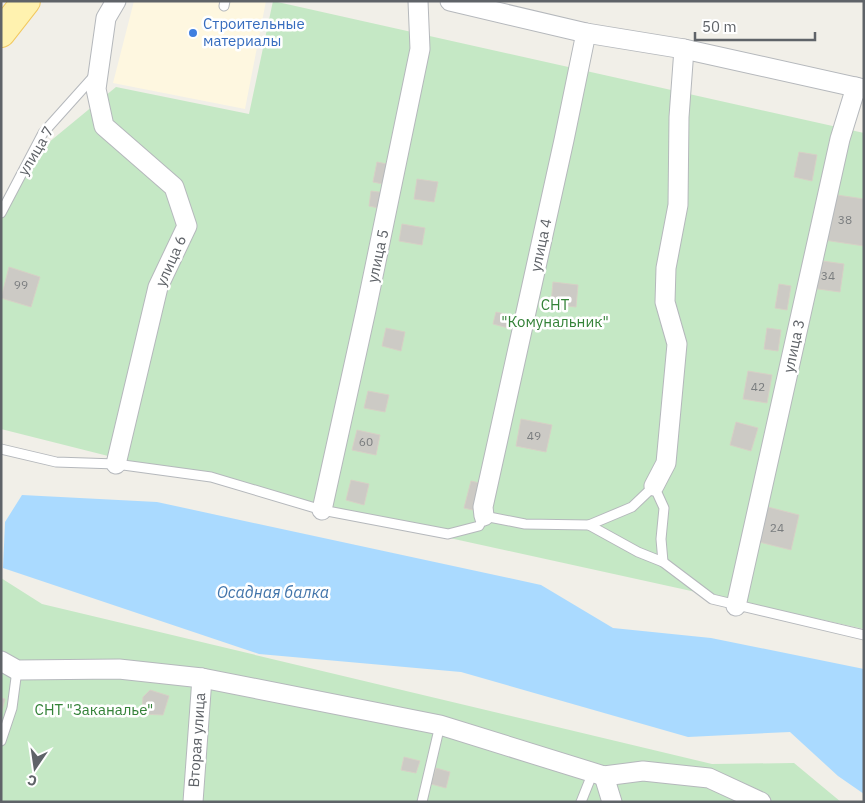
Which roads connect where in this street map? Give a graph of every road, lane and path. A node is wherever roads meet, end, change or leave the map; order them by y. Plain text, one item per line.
1 (26, 1) edge
2 (116, 1) edge
3 (418, 1) edge
4 (450, 1) edge
5 (1, 33) edge
6 (586, 33) junction
7 (684, 49) junction
8 (99, 71) junction
9 (860, 88) edge
10 (1, 213) edge
11 (1, 449) edge
12 (116, 464) junction
13 (654, 486) junction
14 (322, 510) junction
15 (484, 516) junction
16 (589, 525) junction
17 (663, 562) junction
18 (736, 606) junction
19 (864, 635) edge
20 (9, 666) edge
21 (202, 678) junction
22 (440, 726) junction
23 (1, 741) edge
24 (599, 774) junction
25 (193, 802) edge
26 (422, 802) edge
27 (581, 802) edge
28 (612, 802) edge
29 (761, 802) edge

1 - 5 main road
2 - 8 street, улица 6
3 - 14 street, улица 5
4 - 6 street
6 - 7 street
6 - 15 street, улица 4
7 - 9 street
7 - 13 street
8 - 10 lane, улица 7
8 - 12 street, улица 6
9 - 18 street, улица 3
11 - 12 lane
12 - 14 lane
13 - 16 lane
13 - 17 lane
14 - 15 lane
15 - 16 lane
16 - 17 lane
17 - 18 lane
18 - 19 lane
20 - 21 street
20 - 23 lane
21 - 22 street
21 - 25 street, Вторая улица
22 - 24 street
22 - 26 lane
24 - 27 lane
24 - 28 street
24 - 29 street

